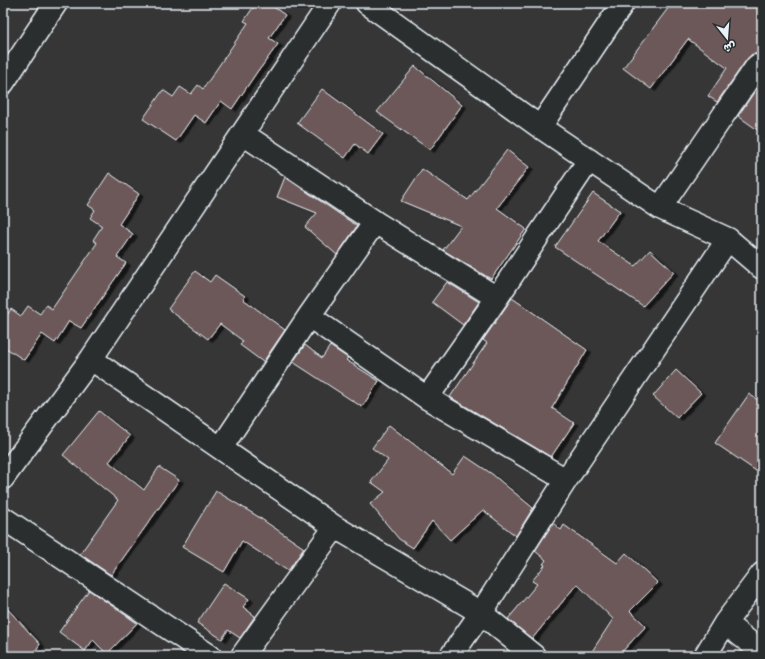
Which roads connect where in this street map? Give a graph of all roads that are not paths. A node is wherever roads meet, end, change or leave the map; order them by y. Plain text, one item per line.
1 (56, 3) edge
2 (330, 3) edge
3 (367, 3) edge
4 (623, 3) edge
5 (760, 65) edge
6 (3, 82) edge
7 (540, 127) junction
8 (243, 134) junction
9 (589, 160) junction
10 (660, 208) junction
11 (375, 222) junction
12 (728, 239) junction
13 (762, 268) edge
14 (497, 298) junction
15 (309, 316) junction
16 (91, 359) junction
17 (427, 398) junction
18 (221, 448) junction
19 (3, 478) edge
20 (566, 480) junction
21 (3, 518) edge
22 (336, 527) junction
23 (762, 574) edge
24 (481, 614) junction
25 (725, 623) junction
26 (762, 652) edge
27 (210, 656) edge
28 (242, 656) edge
29 (451, 656) edge
30 (534, 656) edge
31 (705, 656) edge

1 - 6 street
2 - 8 street
3 - 7 street
4 - 7 street
5 - 10 street
7 - 9 street
8 - 11 street
8 - 16 street
9 - 10 street
9 - 14 street
10 - 12 street
11 - 14 street
11 - 15 street
12 - 13 street
12 - 20 street
14 - 17 street
15 - 17 street
15 - 18 street
16 - 18 street
16 - 19 street
17 - 20 street
18 - 22 street
20 - 24 street
21 - 27 street
22 - 24 street
22 - 28 street
23 - 25 street
24 - 29 street
24 - 30 street
25 - 26 street
25 - 31 street

